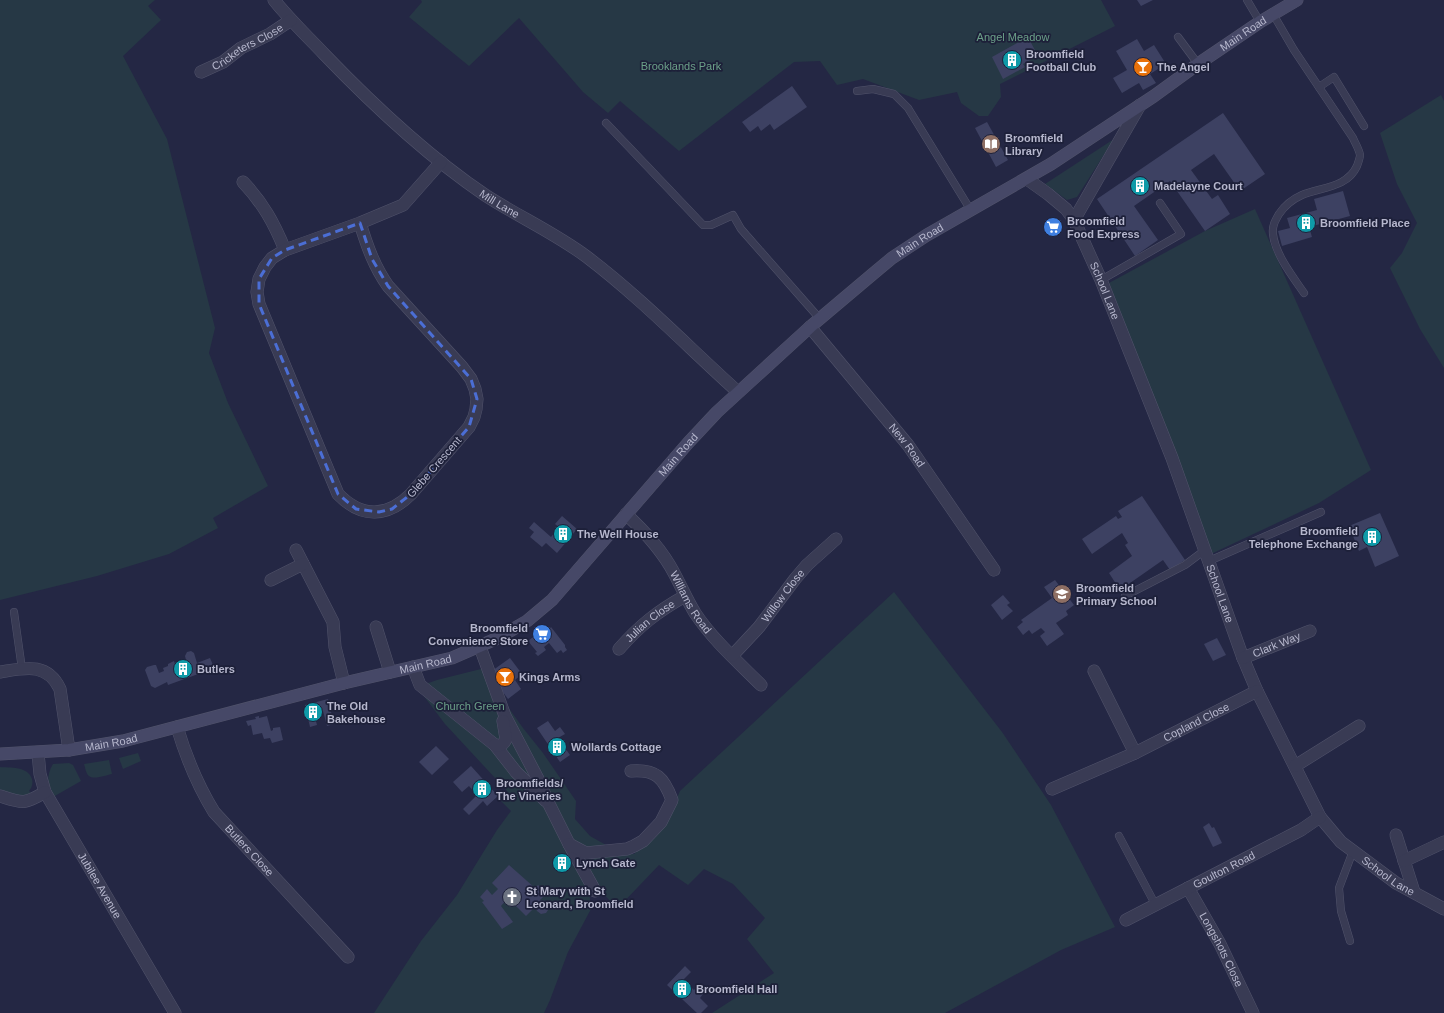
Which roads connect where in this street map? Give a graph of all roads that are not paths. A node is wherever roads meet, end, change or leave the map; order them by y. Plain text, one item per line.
1 (274, 0) edge
2 (1247, 0) edge
3 (1297, 0) edge
4 (1273, 14) junction
5 (291, 20) junction
6 (1260, 22) junction
7 (1178, 37) dead end
8 (1198, 64) junction
9 (201, 72) dead end
10 (1319, 87) junction
11 (857, 91) dead end
12 (1140, 105) junction
13 (606, 123) dead end
14 (1364, 126) dead end
15 (441, 162) junction
16 (1027, 179) junction
17 (243, 182) dead end
18 (1160, 203) dead end
19 (970, 209) junction
20 (1074, 220) junction
21 (360, 223) junction
22 (285, 250) junction
23 (1101, 280) junction
24 (1304, 293) dead end
25 (820, 318) junction
26 (810, 327) junction
27 (738, 392) junction
28 (1321, 512) dead end
29 (626, 514) junction
30 (836, 539) dead end
31 (296, 550) dead end
32 (1205, 550) junction
33 (1209, 561) junction
34 (303, 564) junction
35 (994, 570) dead end
36 (271, 580) dead end
37 (685, 596) junction
38 (1125, 596) dead end
39 (14, 612) dead end
40 (376, 627) dead end
41 (1310, 631) dead end
42 (480, 647) junction
43 (619, 649) dead end
44 (732, 656) junction
45 (1243, 658) junction
46 (413, 668) junction
47 (22, 669) junction
48 (1094, 671) dead end
49 (0, 672) edge
50 (390, 672) junction
51 (344, 683) junction
52 (761, 685) dead end
53 (1257, 691) junction
54 (499, 703) junction
55 (1359, 726) dead end
56 (176, 727) junction
57 (495, 745) junction
58 (69, 750) junction
59 (38, 753) junction
60 (0, 754) edge
61 (1135, 754) junction
62 (1295, 766) junction
63 (631, 771) dead end
64 (1052, 789) dead end
65 (45, 792) junction
66 (0, 796) edge
67 (548, 802) junction
68 (1320, 817) junction
69 (1396, 835) dead end
70 (1119, 836) dead end
71 (1444, 842) edge
72 (569, 844) junction
73 (1352, 851) junction
74 (1404, 861) junction
75 (1188, 888) junction
76 (595, 891) dead end
77 (1414, 892) junction
78 (1155, 904) junction
79 (1444, 909) edge
80 (1126, 920) dead end
81 (1350, 940) dead end
82 (348, 957) dead end
83 (176, 1013) edge
84 (1253, 1013) edge

1 - 5 street, Mill Lane
2 - 6 lane
3 - 4 main road, Main Road
4 - 6 main road, Main Road
4 - 10 lane
5 - 9 street, Cricketers Close
5 - 15 street, Mill Lane
6 - 8 main road, Main Road
7 - 8 lane
8 - 12 main road, Main Road
10 - 14 lane
10 - 24 lane
11 - 19 lane
12 - 16 main road, Main Road
12 - 20 street
13 - 25 lane
15 - 21 street, Glebe Crescent
15 - 27 street, Mill Lane
16 - 19 main road, Main Road
16 - 20 street, School Lane
17 - 22 street
18 - 23 lane
19 - 25 main road, Main Road
20 - 23 street, School Lane
21 - 22 street, Glebe Crescent
21 - 22 street, Glebe Crescent
23 - 32 street, School Lane
25 - 26 main road, Main Road
26 - 27 main road, Main Road
26 - 35 street, New Road
27 - 29 main road, Main Road
28 - 33 lane
29 - 37 street, Williams Road
29 - 42 main road, Main Road
30 - 44 street, Willow Close
31 - 34 street
32 - 33 street, School Lane
32 - 38 lane
33 - 45 street, School Lane
34 - 36 street
34 - 51 street
37 - 43 street, Julian Close
37 - 44 street, Williams Road
39 - 47 lane
40 - 50 street
41 - 45 street, Clark Way
42 - 46 main road, Main Road
42 - 54 street
44 - 52 street, Williams Road
45 - 53 street, School Lane
46 - 50 main road, Main Road
46 - 57 street
47 - 49 street
47 - 58 street
48 - 61 street
50 - 51 main road, Main Road
51 - 56 main road, Main Road
53 - 61 street, Copland Close
53 - 62 street, School Lane
54 - 57 street
54 - 67 street
55 - 62 street
56 - 58 main road, Main Road
56 - 82 street, Butlers Close
57 - 67 street
58 - 59 main road, Main Road
59 - 60 main road, Main Road
59 - 65 street, Jubilee Avenue
61 - 64 street, Copland Close
62 - 68 street, School Lane
63 - 72 street
65 - 66 street
65 - 83 street, Jubilee Avenue
67 - 72 street
68 - 73 street, School Lane
68 - 75 street, Goulton Road
69 - 74 street
70 - 78 lane
71 - 74 street
72 - 76 street
73 - 77 street, School Lane
73 - 81 lane
74 - 77 street
75 - 78 street, Goulton Road
75 - 84 street, Longshots Close
77 - 79 street, School Lane
78 - 80 street, Goulton Road

